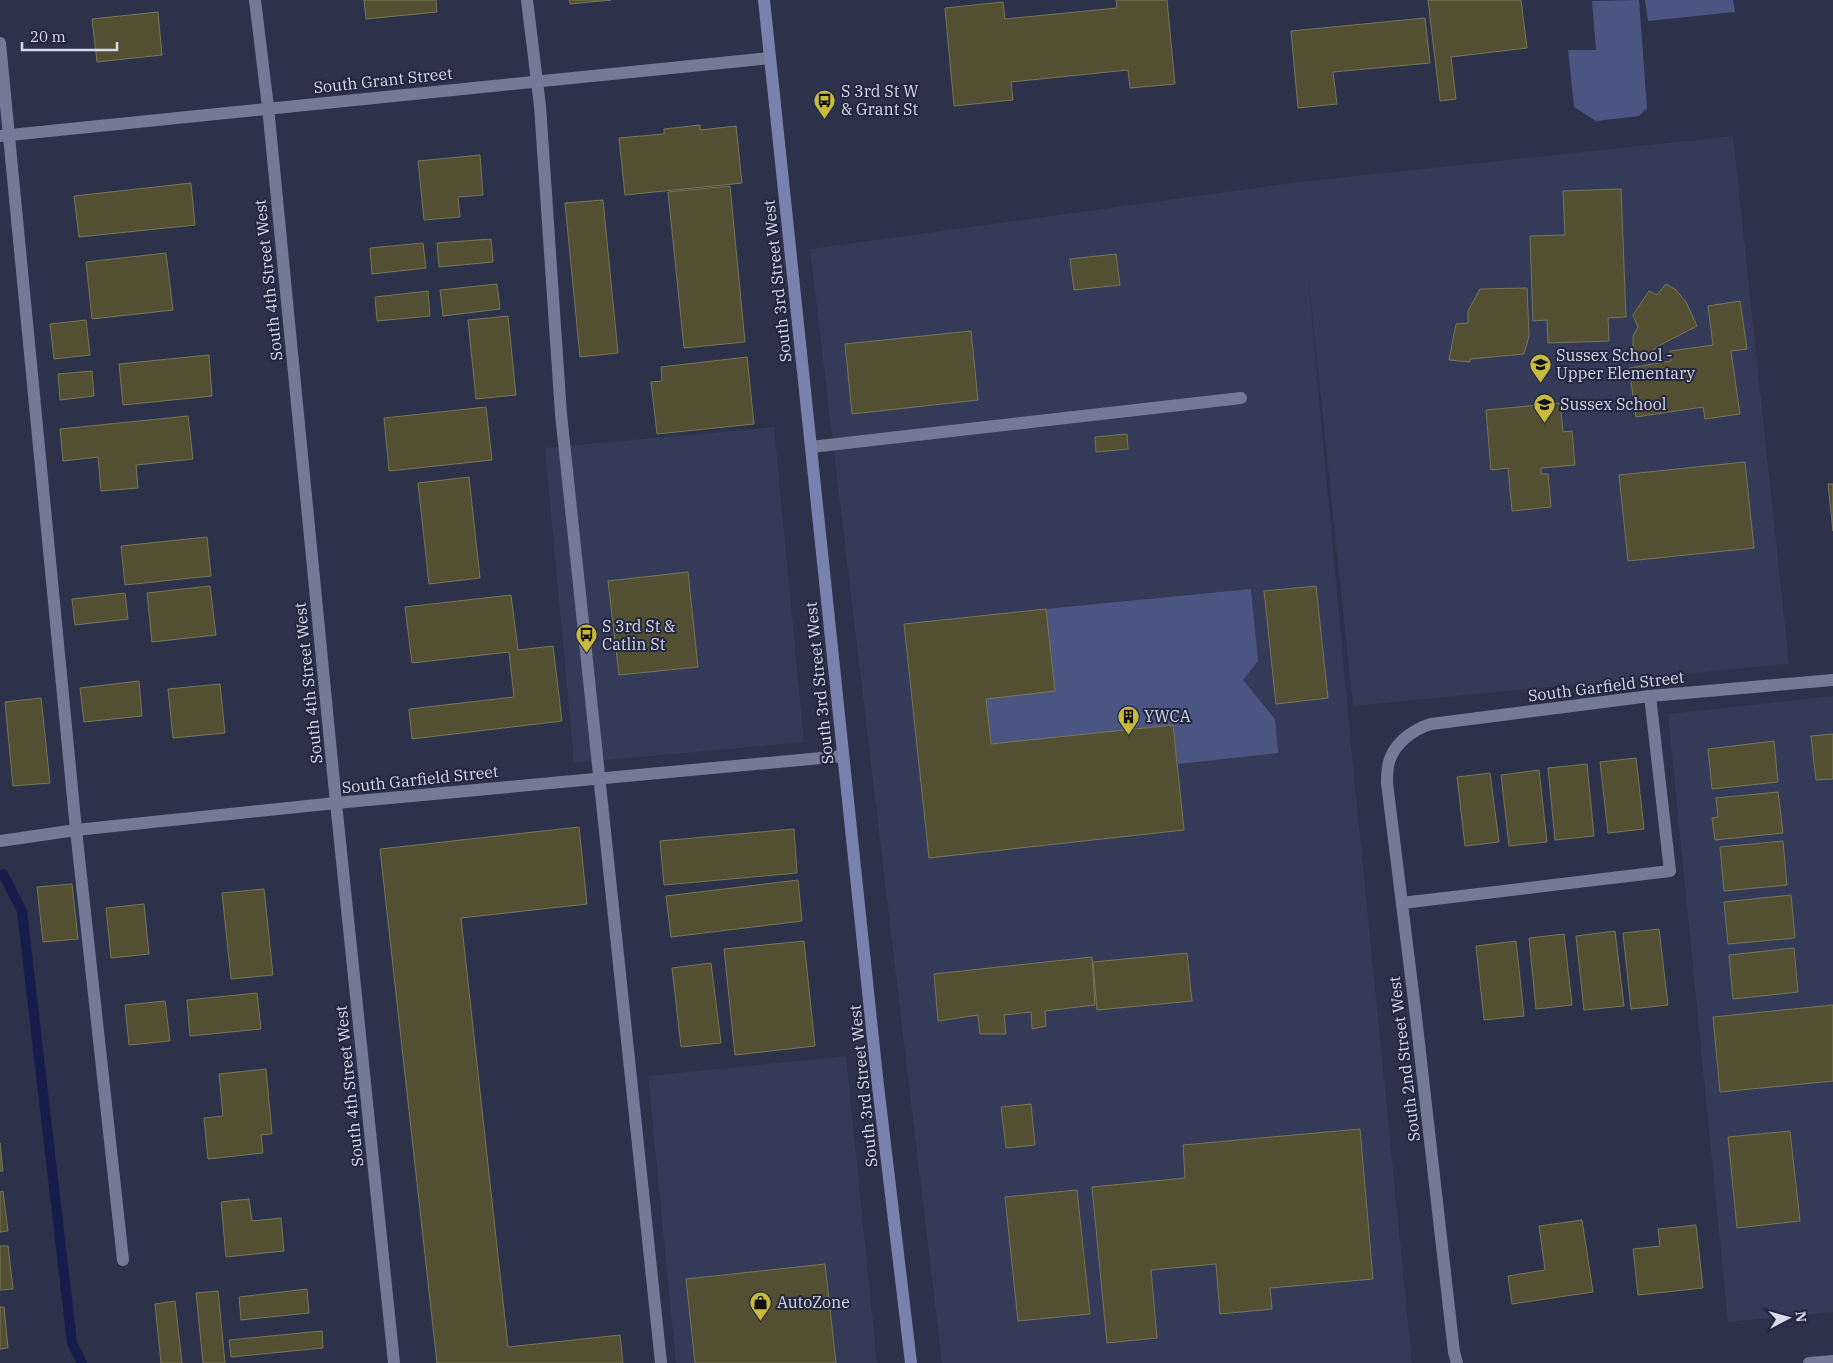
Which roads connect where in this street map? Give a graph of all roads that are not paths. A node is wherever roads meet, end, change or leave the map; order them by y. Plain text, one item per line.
1 (255, 0) edge
2 (527, 0) edge
3 (764, 0) edge
4 (0, 43) edge
5 (770, 58) junction
6 (538, 81) junction
7 (268, 107) junction
8 (5, 135) edge
9 (1241, 398) dead end
10 (811, 447) junction
11 (1833, 680) edge
12 (1650, 696) junction
13 (1393, 752) joint
14 (843, 756) junction
15 (599, 778) junction
16 (336, 804) junction
17 (76, 830) junction
18 (0, 841) edge
19 (1402, 903) junction
20 (123, 1260) dead end
21 (1833, 1361) edge
22 (394, 1363) edge
23 (661, 1363) edge
24 (911, 1363) edge
25 (1457, 1363) edge
26 (1809, 1363) edge

1 - 7 street, South 4th Street West
2 - 6 street
3 - 5 main road, South 3rd Street West
4 - 8 street
5 - 6 street, South Grant Street
5 - 10 main road, South 3rd Street West
6 - 7 street, South Grant Street
6 - 15 street
7 - 8 street, South Grant Street
7 - 16 street, South 4th Street West
8 - 17 street
9 - 10 street
10 - 14 main road, South 3rd Street West
11 - 12 street, South Garfield Street
12 - 13 street, South Garfield Street
12 - 19 street
13 - 19 street, South 2nd Street West
14 - 15 street, South Garfield Street
14 - 24 main road, South 3rd Street West
15 - 16 street, South Garfield Street
15 - 23 street
16 - 17 street, South Garfield Street
16 - 22 street, South 4th Street West
17 - 18 street, South Garfield Street
17 - 20 street
19 - 25 street, South 2nd Street West
21 - 26 street

